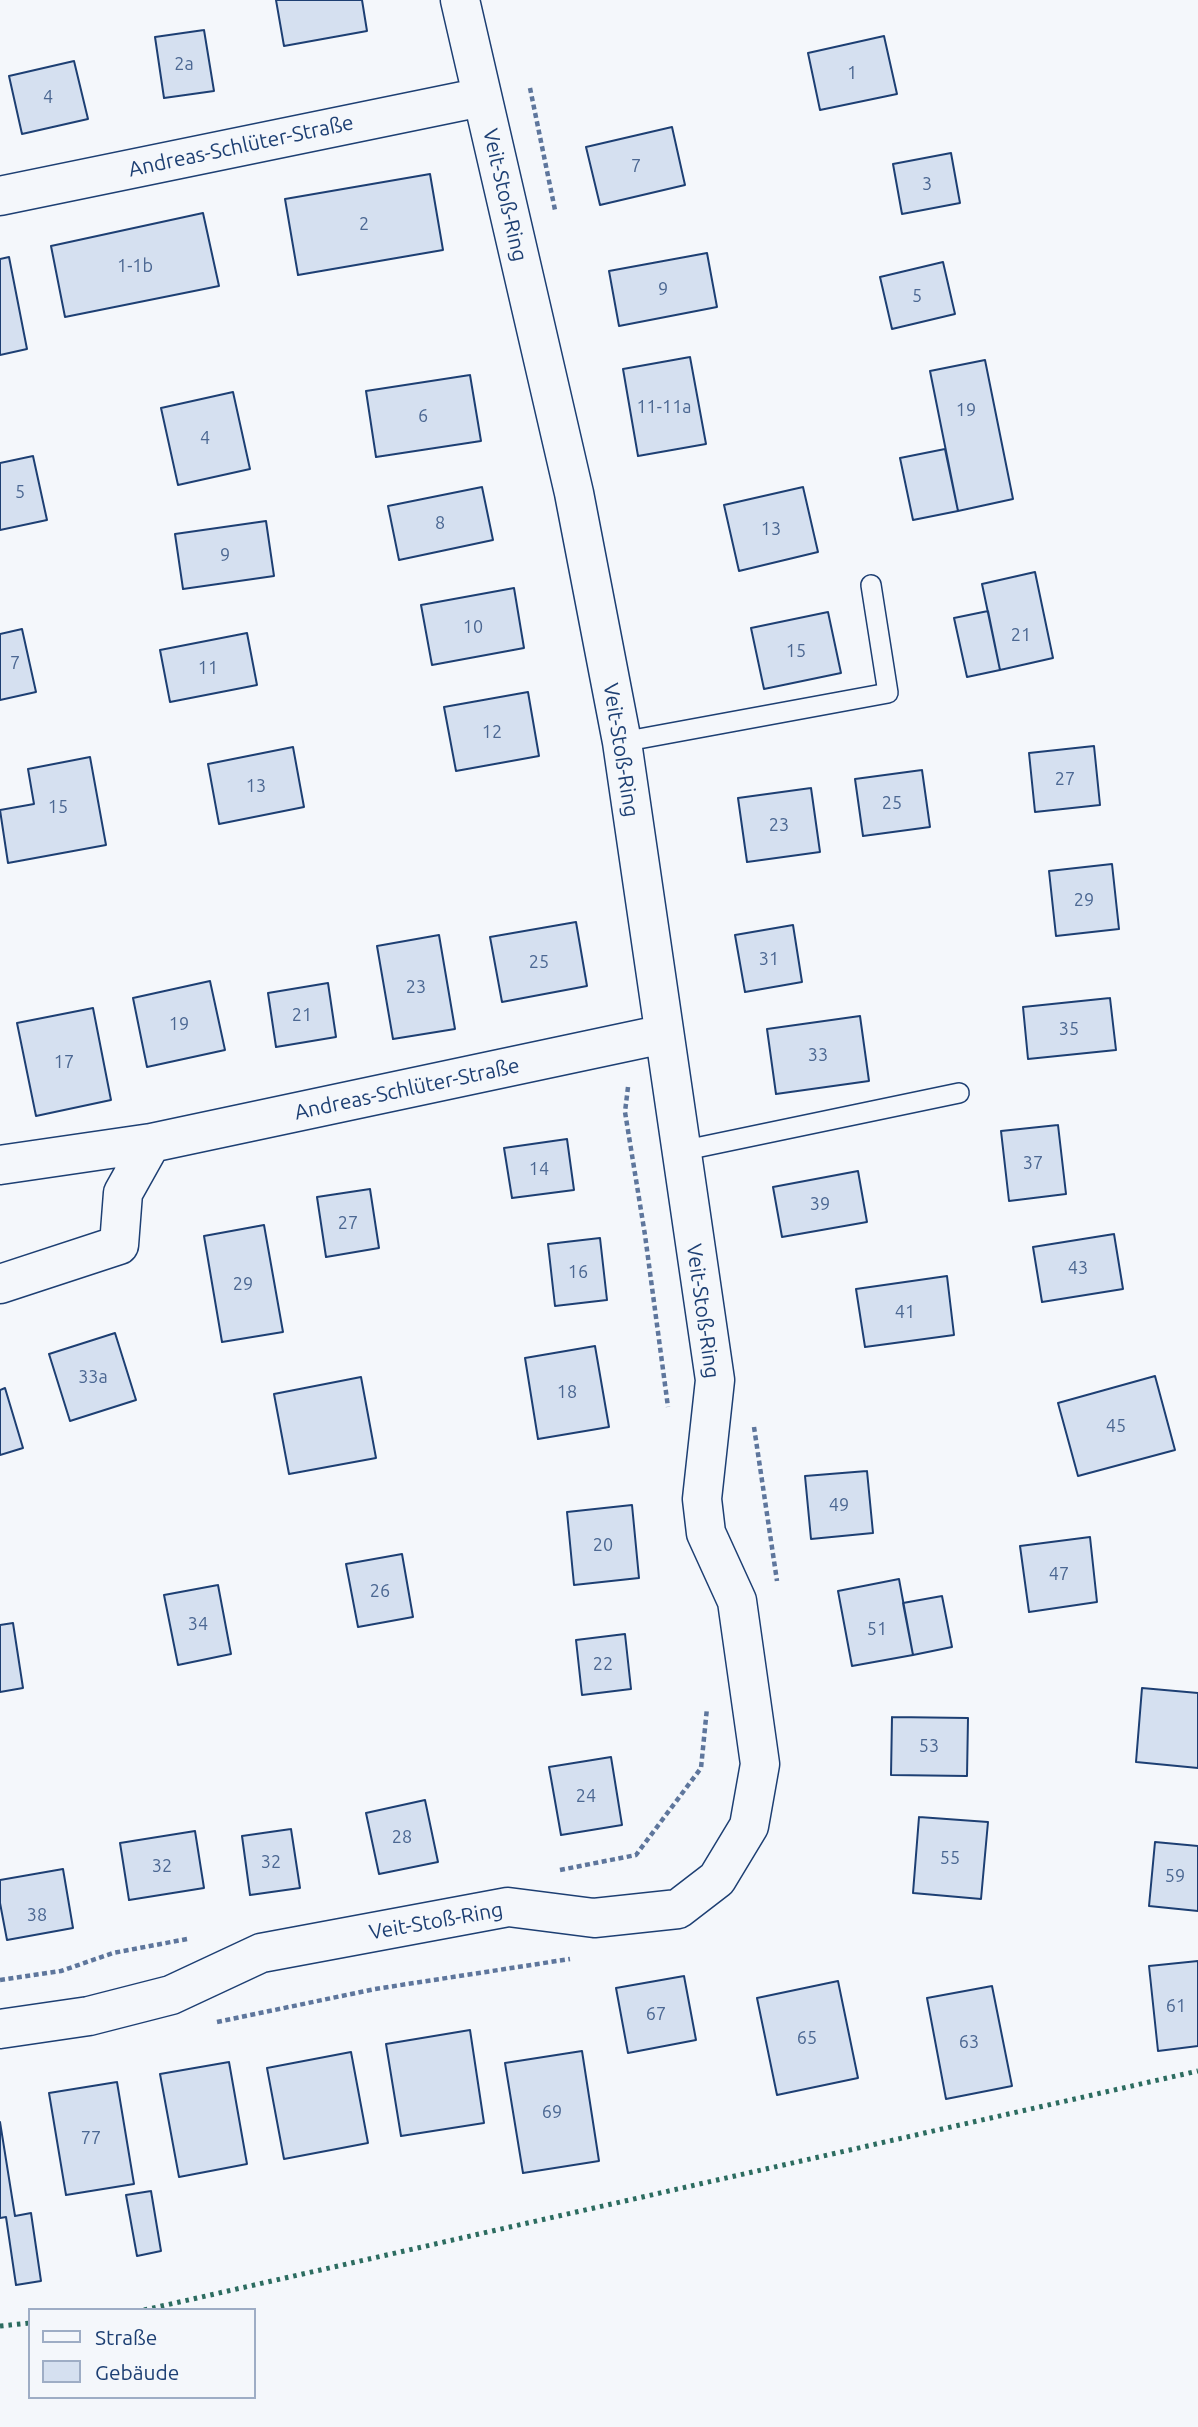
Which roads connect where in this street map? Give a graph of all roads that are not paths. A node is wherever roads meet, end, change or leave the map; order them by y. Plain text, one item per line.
1 (460, 0) edge
2 (482, 96) junction
3 (0, 196) edge
4 (871, 585) dead end
5 (622, 743) junction
6 (649, 1037) junction
7 (959, 1093) dead end
8 (151, 1143) junction
9 (681, 1151) junction
10 (0, 1164) edge
11 (0, 1284) edge
12 (0, 2029) edge

1 - 2 street, Veit-Stoß-Ring
2 - 3 street, Andreas-Schlüter-Straße
2 - 5 street, Veit-Stoß-Ring
4 - 5 lane
5 - 6 street, Veit-Stoß-Ring
6 - 8 street, Andreas-Schlüter-Straße
6 - 9 street, Veit-Stoß-Ring
7 - 9 lane
8 - 10 street, Andreas-Schlüter-Straße
8 - 11 street
9 - 12 street, Veit-Stoß-Ring

